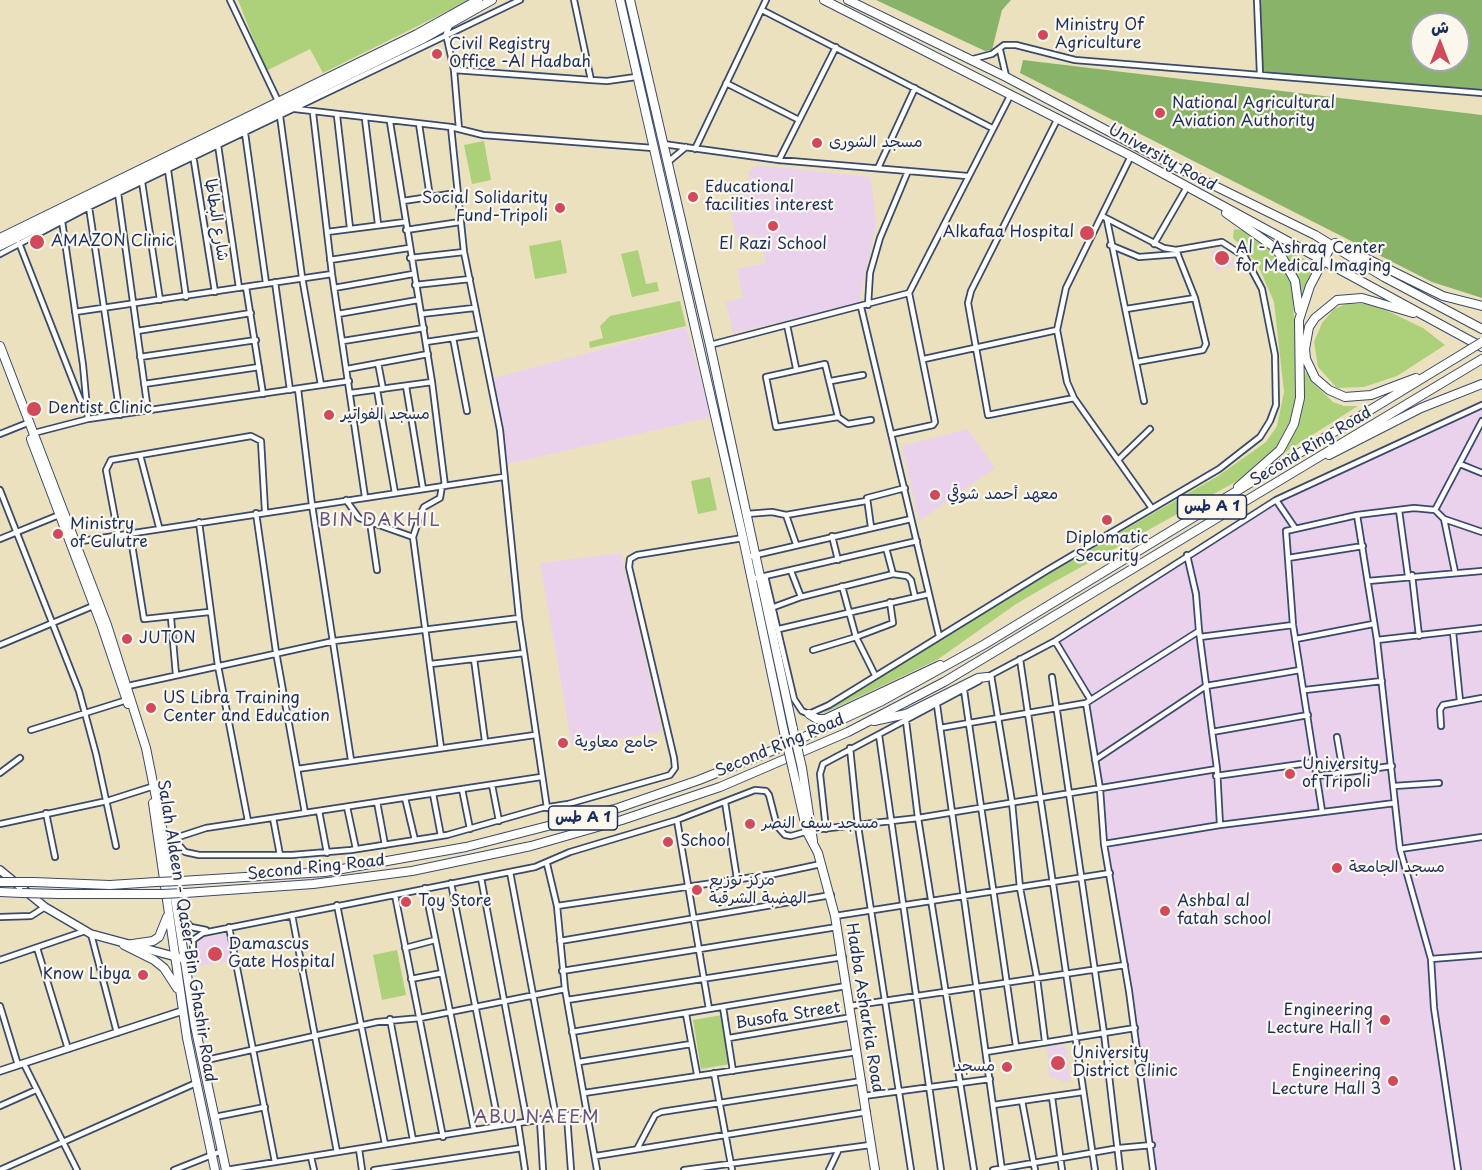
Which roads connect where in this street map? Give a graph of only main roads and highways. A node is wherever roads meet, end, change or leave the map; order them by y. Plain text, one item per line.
1 (478, 0) edge
2 (492, 0) edge
3 (620, 0) edge
4 (630, 0) edge
5 (824, 0) edge
6 (848, 0) edge
7 (419, 37) junction
8 (1215, 204) junction
9 (1315, 235) junction
10 (0, 238) edge
11 (0, 246) edge
12 (1331, 246) junction
13 (1324, 259) junction
14 (1482, 306) edge
15 (1419, 315) junction
16 (1299, 320) junction
17 (1482, 329) edge
18 (1482, 342) edge
19 (0, 346) edge
20 (1482, 347) edge
21 (0, 359) edge
22 (1482, 359) edge
23 (1452, 360) junction
24 (1482, 384) edge
25 (1314, 460) junction
26 (1218, 503) junction
27 (751, 556) junction
28 (959, 659) junction
29 (989, 676) road end
30 (808, 714) road end
31 (867, 722) junction
32 (788, 730) junction
33 (810, 831) junction
34 (163, 842) junction
35 (0, 870) edge
36 (0, 882) edge
37 (0, 892) edge
38 (168, 910) junction
39 (124, 945) junction
40 (175, 956) junction
41 (184, 958) junction
42 (180, 995) junction
43 (215, 1170) edge
44 (226, 1170) edge
45 (875, 1170) edge

1 - 7 main road
2 - 7 main road
3 - 27 main road
4 - 27 main road
5 - 8 main road, University Road
6 - 9 main road, University Road
7 - 10 main road
7 - 11 main road
8 - 13 main road, University Road
8 - 16 main road
9 - 12 main road, University Road
9 - 14 main road
12 - 13 main road
12 - 17 main road, University Road
13 - 15 main road, University Road
13 - 16 main road
15 - 20 main road, University Road
15 - 23 main road
16 - 26 main road
18 - 23 main road, Second Ring Road / طس A 1, bridge
19 - 34 main road, Salah Aldeen - Qaser Bin Ghashir Road
21 - 34 main road, Salah Aldeen - Qaser Bin Ghashir Road
22 - 25 main road, Second Ring Road / طس A 1
23 - 26 main road, Second Ring Road / طس A 1
24 - 25 main road
25 - 31 main road, Second Ring Road / طس A 1
26 - 28 main road, Second Ring Road / طس A 1
27 - 32 main road
28 - 30 main road
28 - 36 main road, Second Ring Road / طس A 1, bridge
29 - 31 main road
31 - 37 main road, Second Ring Road / طس A 1, bridge
32 - 33 main road, bridge
32 - 33 main road, bridge
33 - 45 main road, Hadba Asharkia Road
34 - 38 main road, Salah Aldeen - Qaser Bin Ghashir Road
34 - 41 main road, Salah Aldeen - Qaser Bin Ghashir Road
35 - 39 main road
38 - 39 main road
38 - 40 main road, Salah Aldeen - Qaser Bin Ghashir Road
39 - 40 main road
39 - 42 main road
40 - 41 main road
40 - 42 main road, Salah Aldeen - Qaser Bin Ghashir Road
41 - 44 main road, Salah Aldeen - Qaser Bin Ghashir Road
42 - 43 main road, Salah Aldeen - Qaser Bin Ghashir Road

